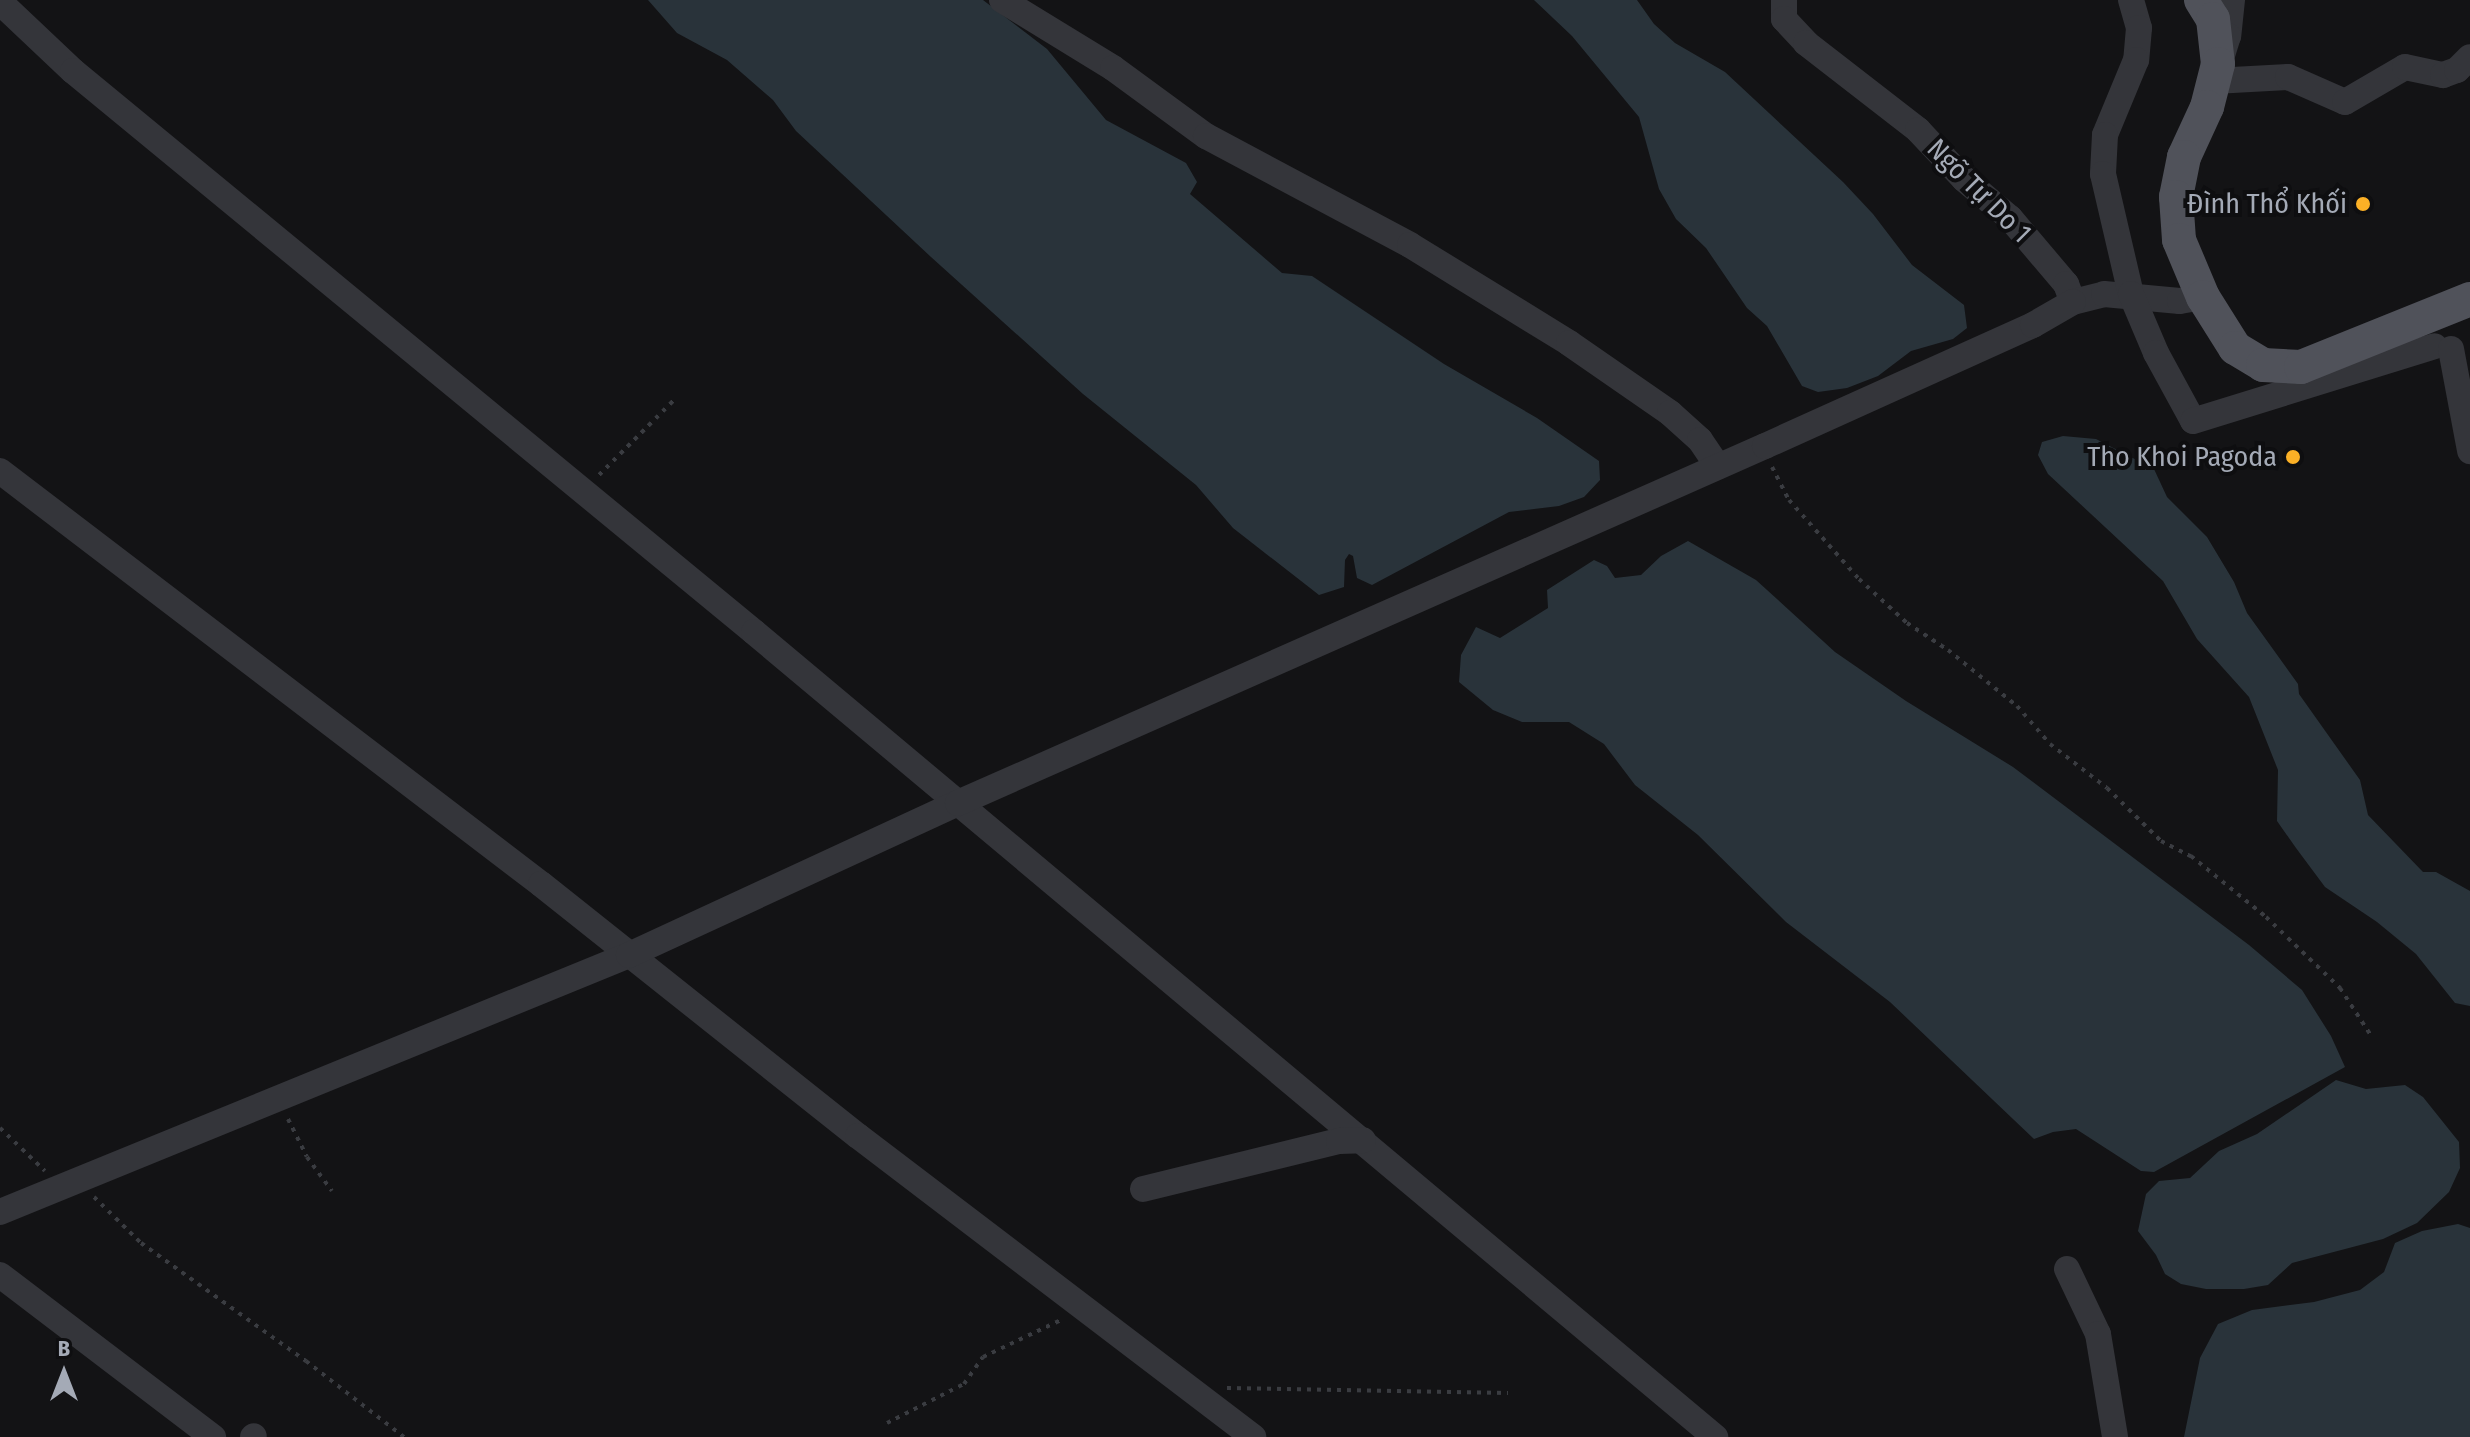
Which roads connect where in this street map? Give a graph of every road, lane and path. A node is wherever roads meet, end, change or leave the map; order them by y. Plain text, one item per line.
1 (1002, 0) edge
2 (1784, 0) edge
3 (2131, 0) edge
4 (2201, 0) edge
5 (2232, 0) edge
6 (0, 2) edge
7 (2470, 57) edge
8 (2214, 81) junction
9 (2131, 294) junction
10 (2203, 297) junction
11 (2470, 299) edge
12 (2073, 302) junction
13 (2444, 341) edge
14 (673, 401) dead end
15 (1765, 446) junction
16 (2470, 451) edge
17 (1718, 467) junction
18 (0, 471) edge
19 (583, 491) junction
20 (958, 803) junction
21 (629, 955) junction
22 (2372, 1037) dead end
23 (278, 1099) junction
24 (0, 1128) edge
25 (1363, 1140) junction
26 (70, 1184) junction
27 (1143, 1189) dead end
28 (332, 1191) dead end
29 (0, 1212) edge
30 (2067, 1269) dead end
31 (0, 1275) edge
32 (1083, 1306) junction
33 (1508, 1393) dead end
34 (1203, 1398) junction
35 (887, 1423) dead end
36 (213, 1437) edge
37 (404, 1437) edge
38 (1253, 1437) edge
39 (1715, 1437) edge
40 (2115, 1437) edge

1 - 17 street
2 - 12 street, Ngõ Tự Do 1
3 - 9 street
4 - 8 main road
5 - 8 street
6 - 19 street
7 - 8 street
8 - 10 main road
9 - 10 street
9 - 12 street
9 - 13 street
10 - 13 main road
11 - 13 main road
12 - 15 street
13 - 16 street
14 - 19 path
15 - 17 street
15 - 22 path
17 - 20 street
18 - 21 street
19 - 20 street
20 - 21 street
20 - 25 street
21 - 23 street
21 - 32 street
23 - 26 street
23 - 28 path
24 - 26 path
25 - 27 street
25 - 39 street
26 - 29 street
26 - 37 path
30 - 40 street
31 - 36 street
32 - 34 street
32 - 35 path
33 - 34 path
34 - 38 street

